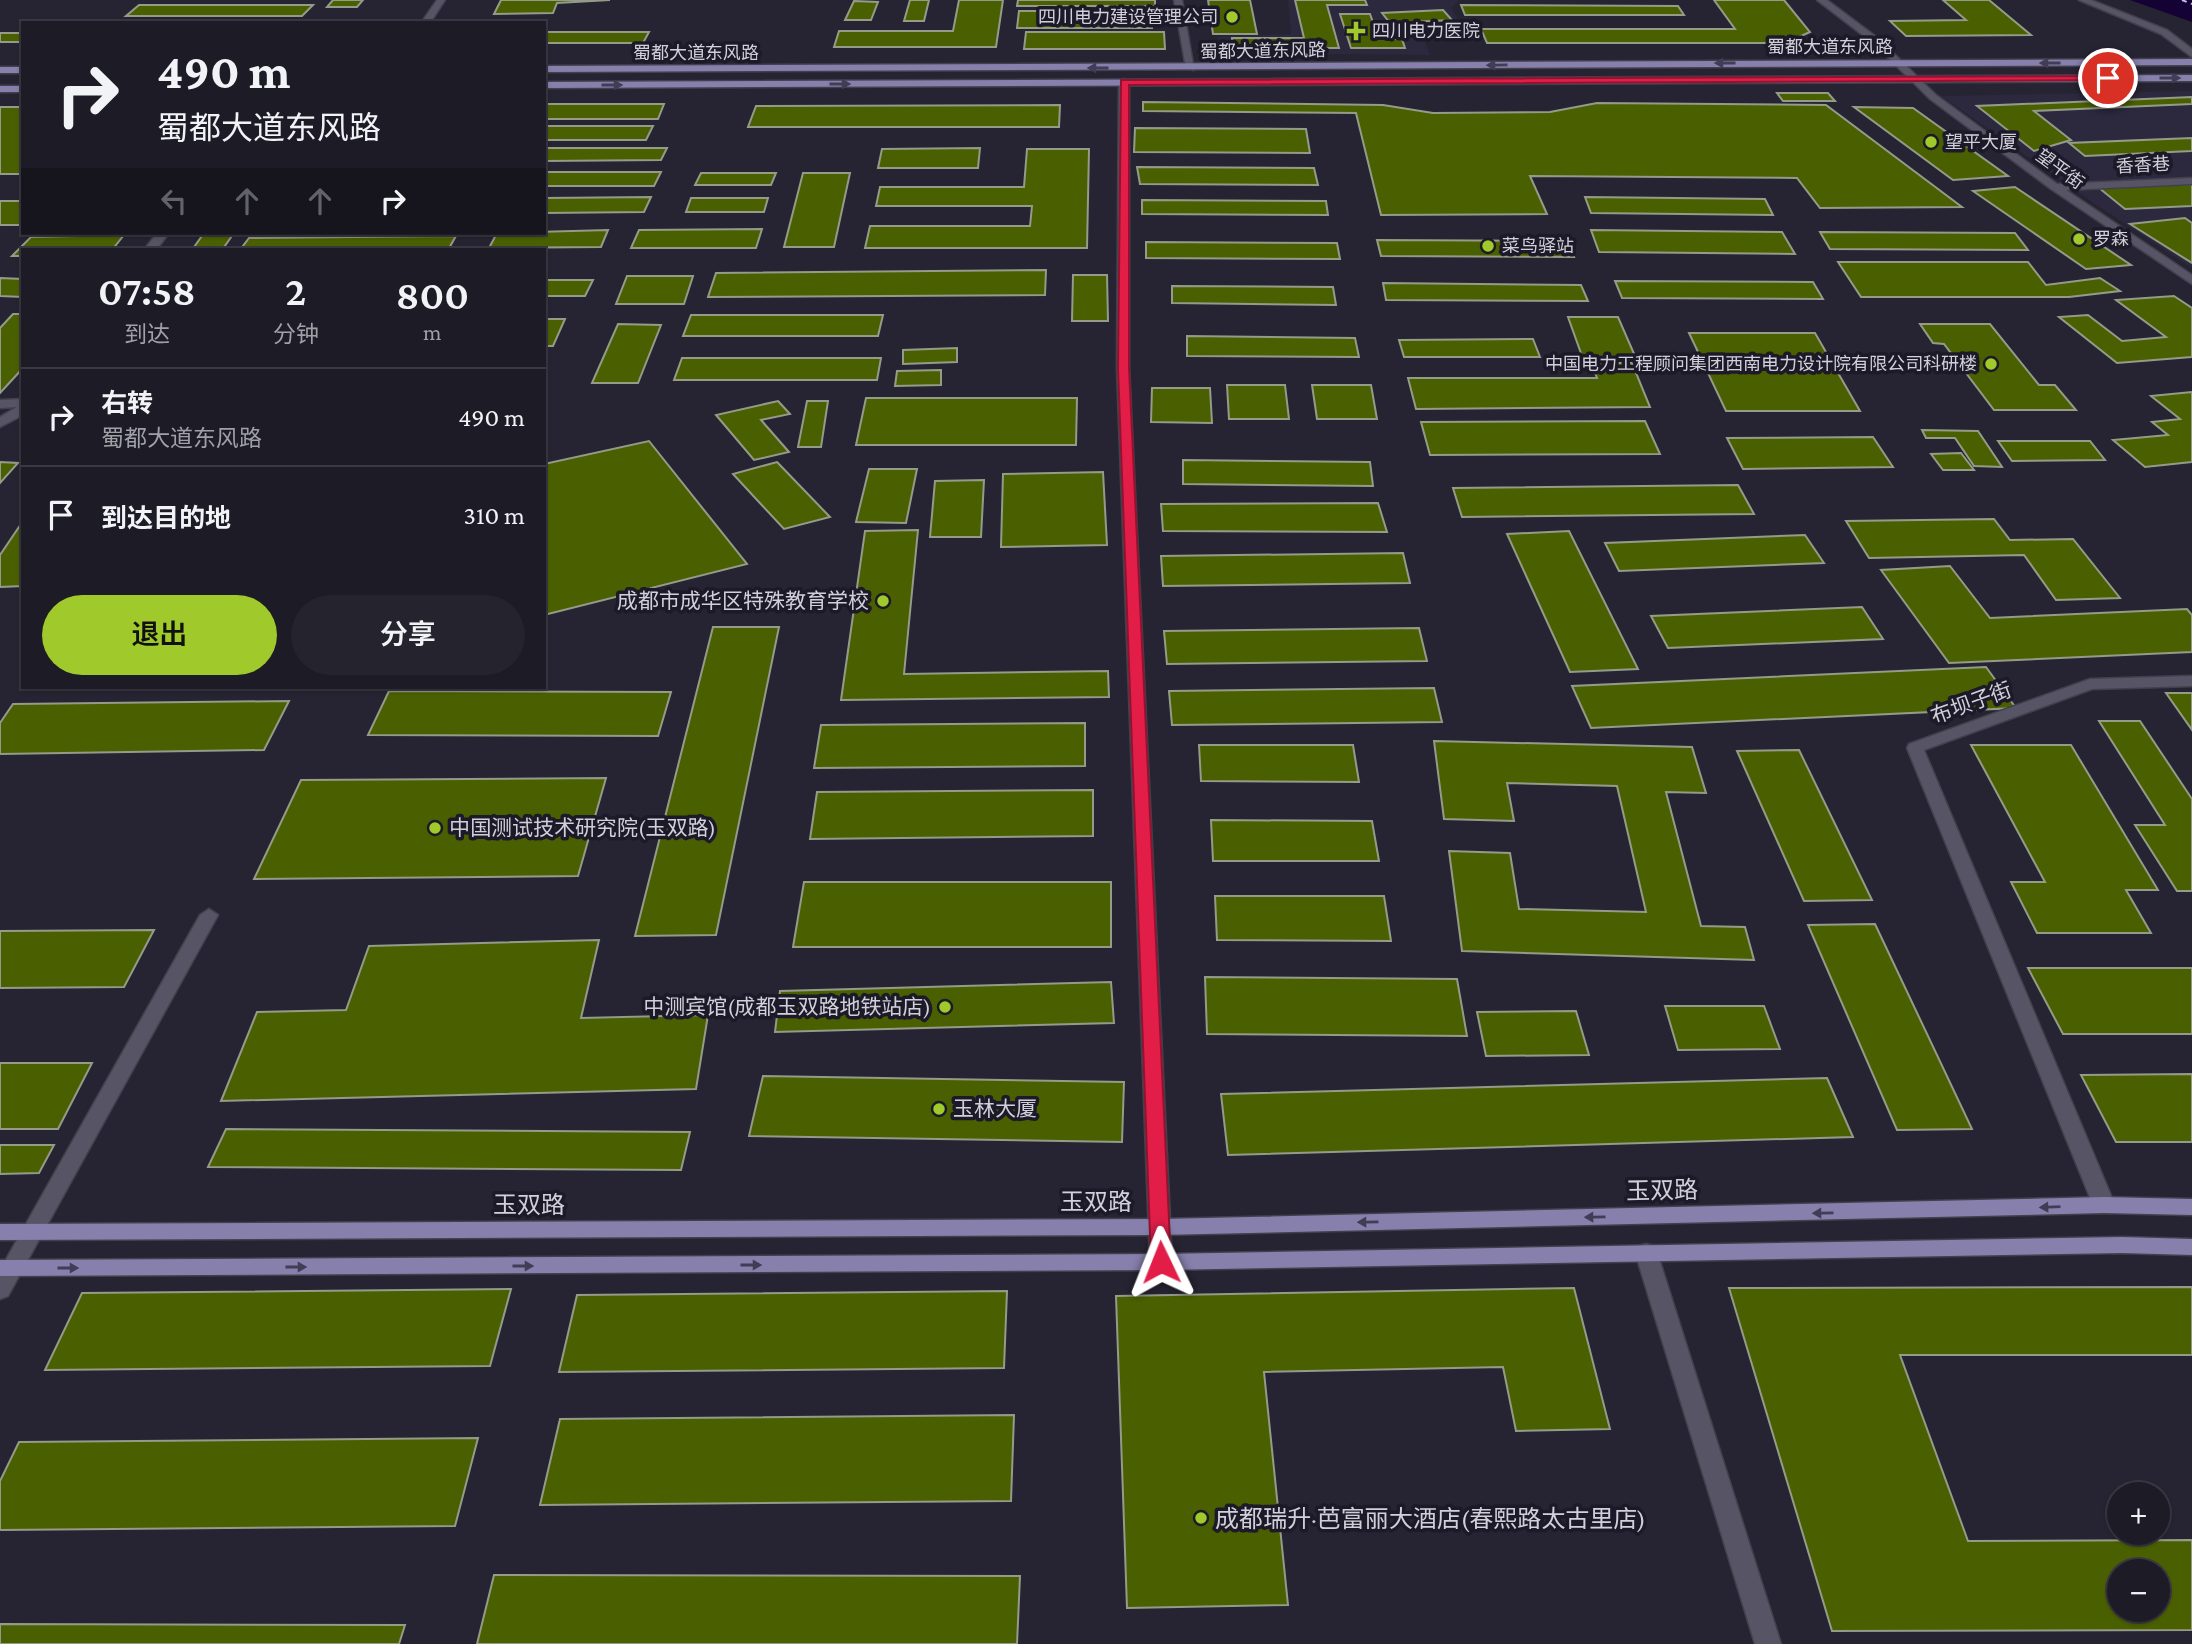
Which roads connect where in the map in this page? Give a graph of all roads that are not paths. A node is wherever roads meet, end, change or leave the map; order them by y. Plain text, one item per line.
1 (441, 0) edge
2 (1178, 0) edge
3 (1821, 0) edge
4 (2083, 0) edge
5 (426, 21) edge
6 (2192, 54) edge
7 (2192, 62) edge
8 (1896, 63) junction
9 (1191, 68) junction
10 (546, 69) edge
11 (0, 70) edge
12 (21, 70) edge
13 (2192, 78) edge
14 (1913, 80) junction
15 (1124, 82) junction
16 (546, 85) edge
17 (0, 89) edge
18 (21, 89) edge
19 (2192, 181) edge
20 (2055, 187) junction
21 (2192, 280) edge
22 (21, 403) edge
23 (0, 404) edge
24 (21, 410) edge
25 (0, 423) edge
26 (2192, 681) edge
27 (209, 915) dead end
28 (2104, 1205) junction
29 (2192, 1207) edge
30 (1160, 1227) junction
31 (0, 1232) edge
32 (32, 1232) junction
33 (2192, 1247) edge
34 (1646, 1252) junction
35 (1161, 1262) junction
36 (6, 1268) edge
37 (0, 1290) edge
38 (1768, 1644) edge

1 - 5 street
2 - 9 street
3 - 8 street, 望平街
4 - 6 street
7 -> 8 main road, 蜀都大道东风路
8 -> 9 main road, 蜀都大道东风路
8 - 14 street, 望平街
9 -> 10 main road, 蜀都大道东风路
11 - 12 main road
14 -> 13 main road, 蜀都大道东风路
14 - 15 main road, 蜀都大道东风路
14 - 20 street, 望平街
16 -> 15 main road, 蜀都大道东风路
15 - 30 street
17 - 18 main road
19 - 20 street, 香香巷
20 - 21 street, 望平街
22 - 23 street
24 - 25 street
26 - 28 street, 布坝子街
27 - 32 street
28 - 29 main road, 玉双路
28 -> 30 main road, 玉双路
30 - 32 main road, 玉双路
30 - 35 street
31 - 32 main road, 玉双路
32 - 36 street
33 - 34 main road
34 - 35 main road
34 - 38 street
36 -> 35 main road
36 - 37 street

